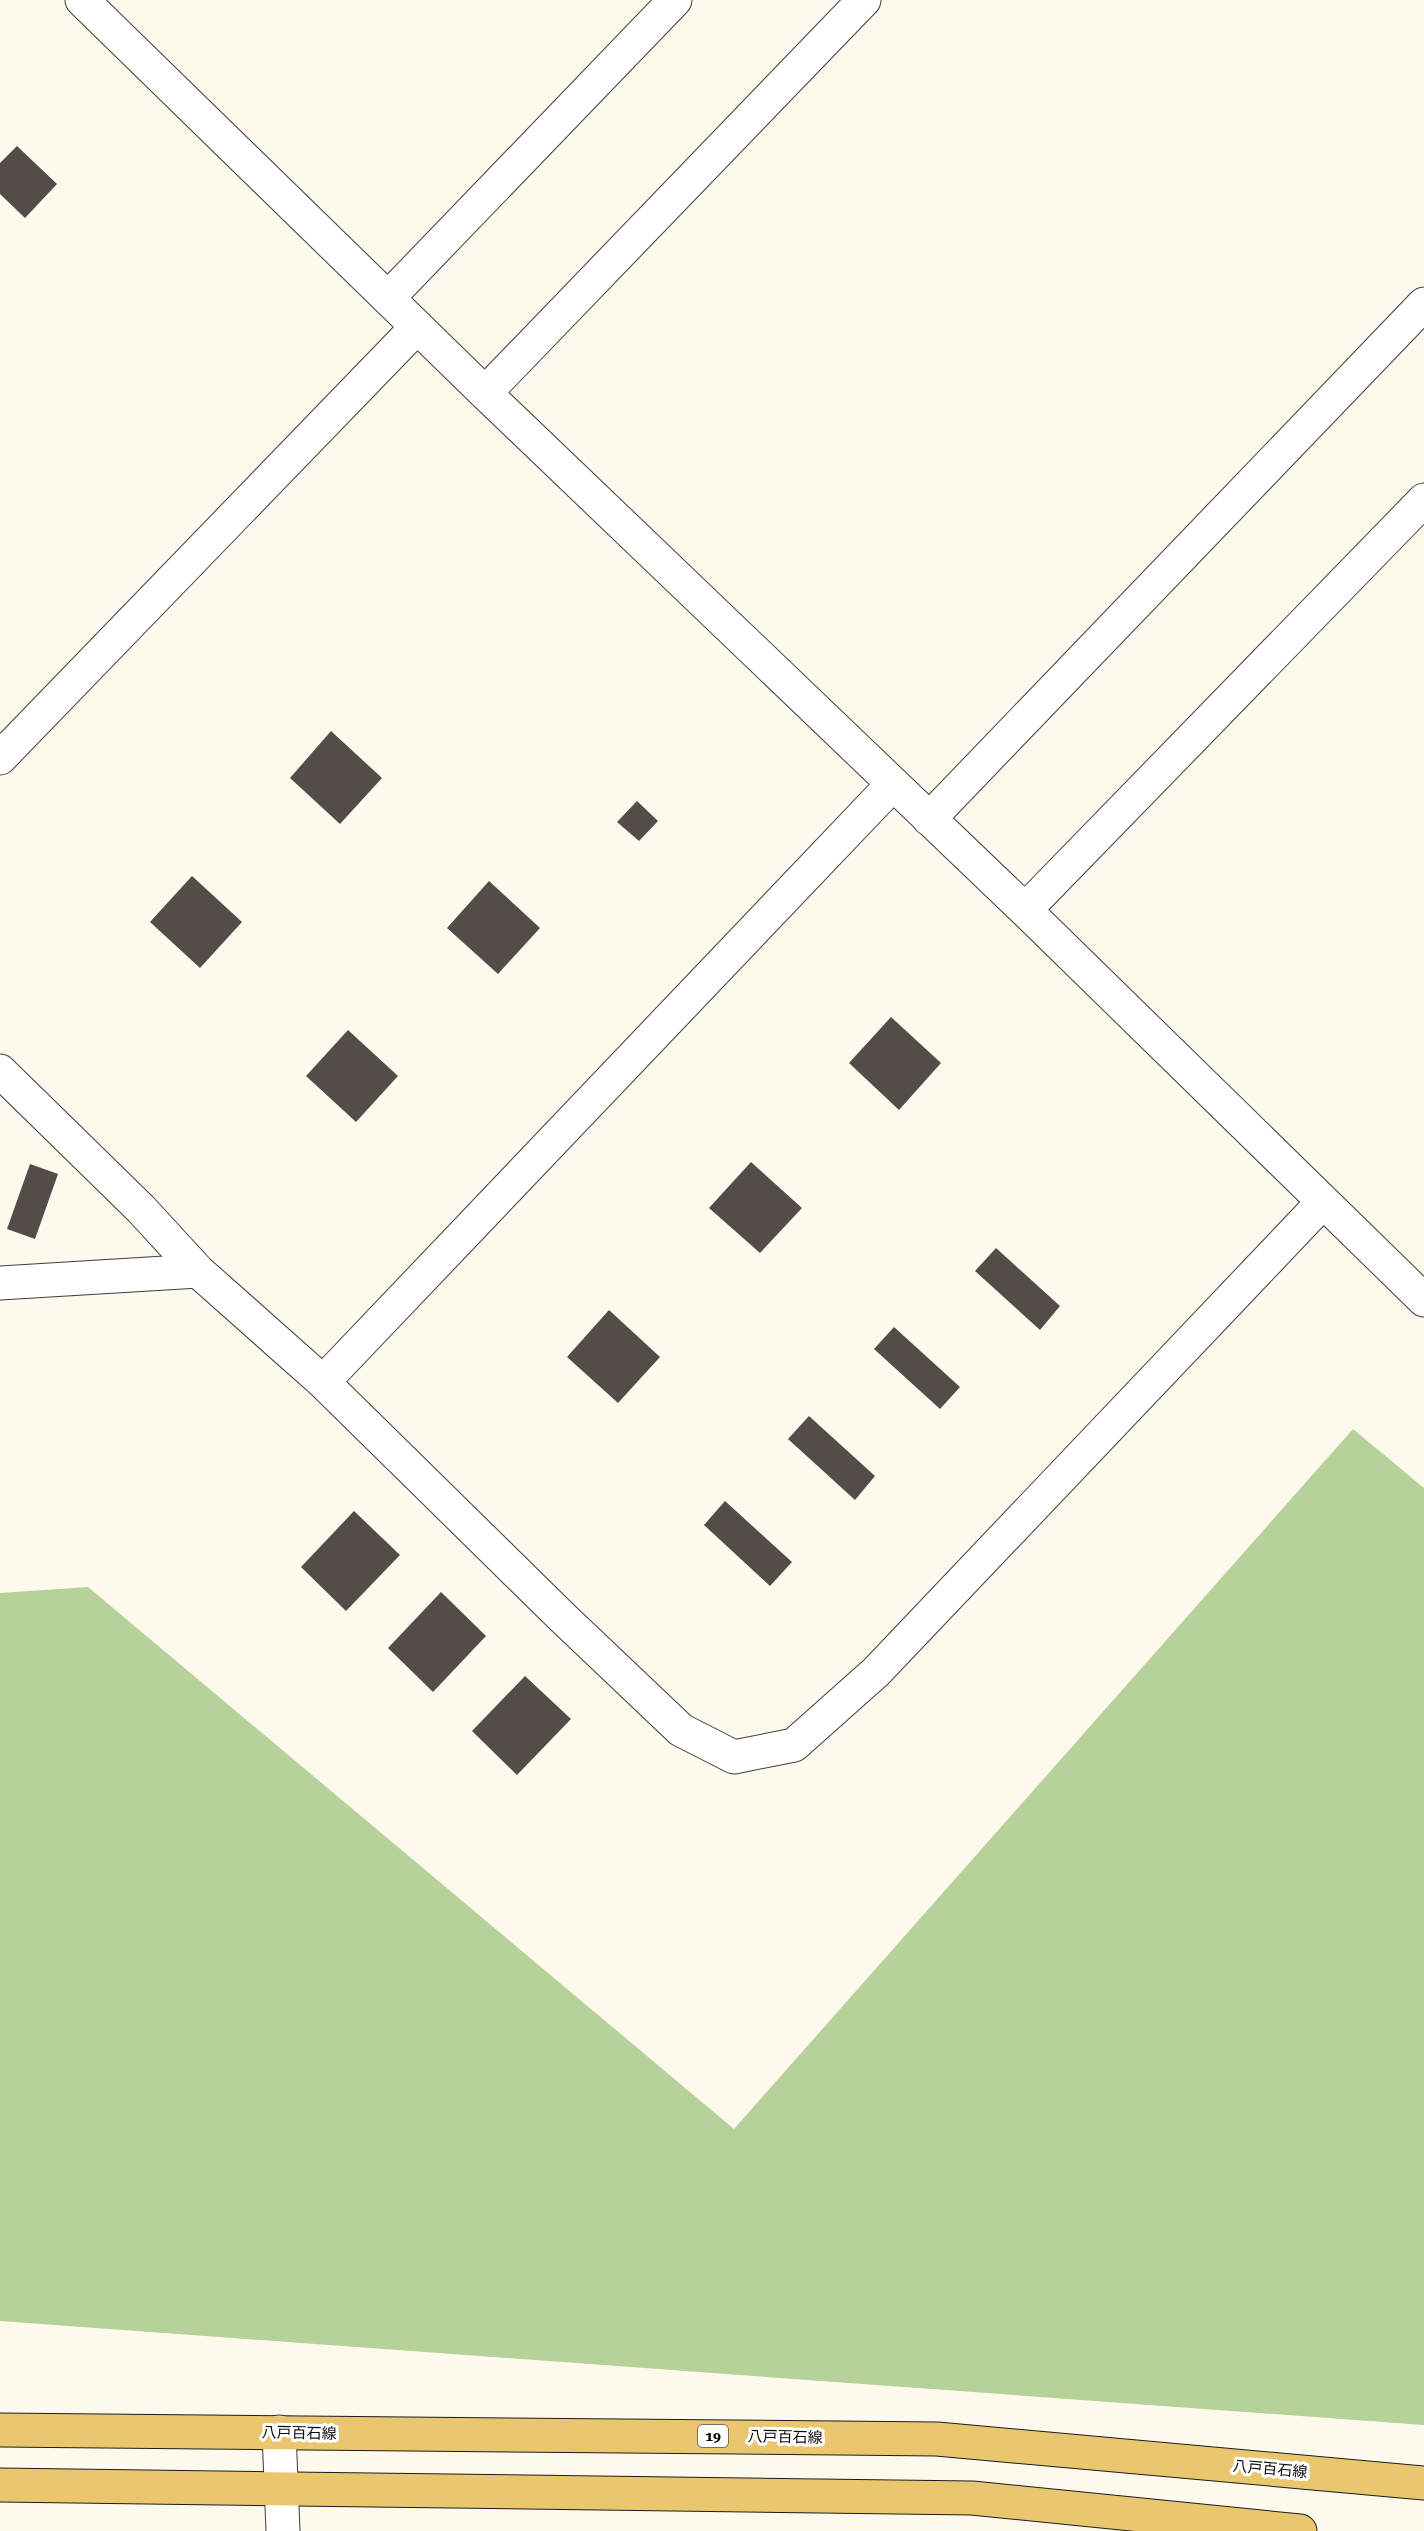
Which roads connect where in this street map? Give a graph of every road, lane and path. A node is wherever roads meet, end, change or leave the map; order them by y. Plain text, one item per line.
1 (82, 0) edge
2 (675, 0) edge
3 (864, 0) edge
4 (389, 297) junction
5 (1424, 304) edge
6 (417, 327) junction
7 (486, 393) junction
8 (1424, 500) edge
9 (0, 758) edge
10 (893, 784) junction
11 (929, 819) junction
12 (1025, 910) junction
13 (0, 1071) edge
14 (1322, 1203) junction
15 (198, 1271) junction
16 (0, 1283) edge
17 (1424, 1300) edge
18 (323, 1382) junction
19 (0, 2430) edge
20 (279, 2432) junction
21 (1424, 2483) edge
22 (0, 2486) edge
23 (280, 2489) junction
24 (283, 2531) edge
25 (1300, 2531) edge

1 - 4 street
2 - 4 street
3 - 7 street
4 - 6 street
5 - 11 street
6 - 7 street
6 - 9 street
7 - 10 street
8 - 12 street
10 - 11 street
10 - 18 street
11 - 12 street
12 - 14 street
13 - 15 street
14 - 17 street
14 - 18 street
15 - 16 street
15 - 18 street
19 - 20 main road, 八戸百石線 / 19
20 - 21 main road, 八戸百石線 / 19
20 - 23 street
22 - 23 main road
23 - 24 street
23 - 25 main road

